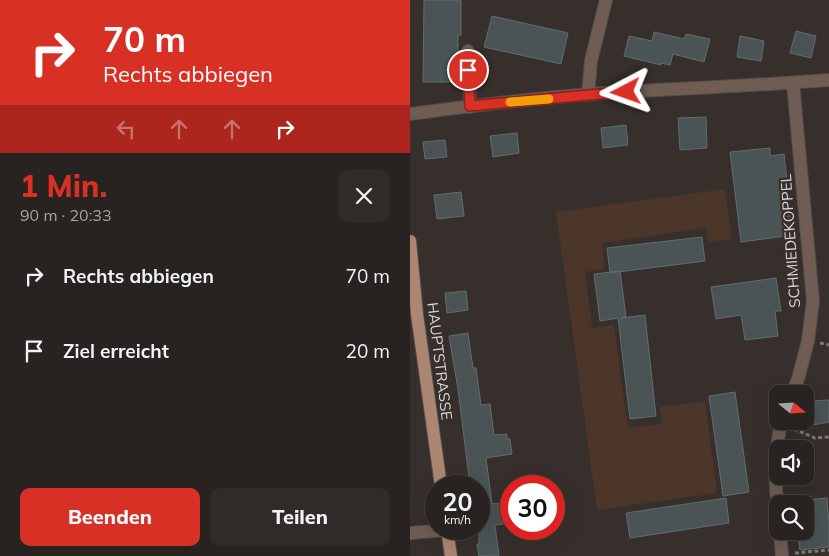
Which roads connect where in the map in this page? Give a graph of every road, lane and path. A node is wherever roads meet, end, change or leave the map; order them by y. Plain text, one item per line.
1 (606, 0) edge
2 (468, 51) dead end
3 (829, 80) edge
4 (793, 82) junction
5 (588, 95) junction
6 (470, 106) junction
7 (410, 114) edge
8 (410, 241) edge
9 (795, 385) edge
10 (781, 430) edge
11 (798, 430) edge
12 (829, 437) edge
13 (439, 475) edge
14 (776, 495) edge
15 (425, 531) edge
16 (410, 533) edge
17 (449, 540) edge
18 (781, 540) edge
19 (829, 550) edge
20 (782, 555) edge
21 (451, 556) edge

1 - 5 street
2 - 6 street
3 - 4 street
4 - 5 street
4 - 9 street, SCHMIEDEKOPPEL
5 - 6 street
6 - 7 street
8 - 13 main road, HAUPTSTRASSE
10 - 14 street
11 - 12 path
15 - 16 street
17 - 21 main road
18 - 20 street
19 - 20 path

